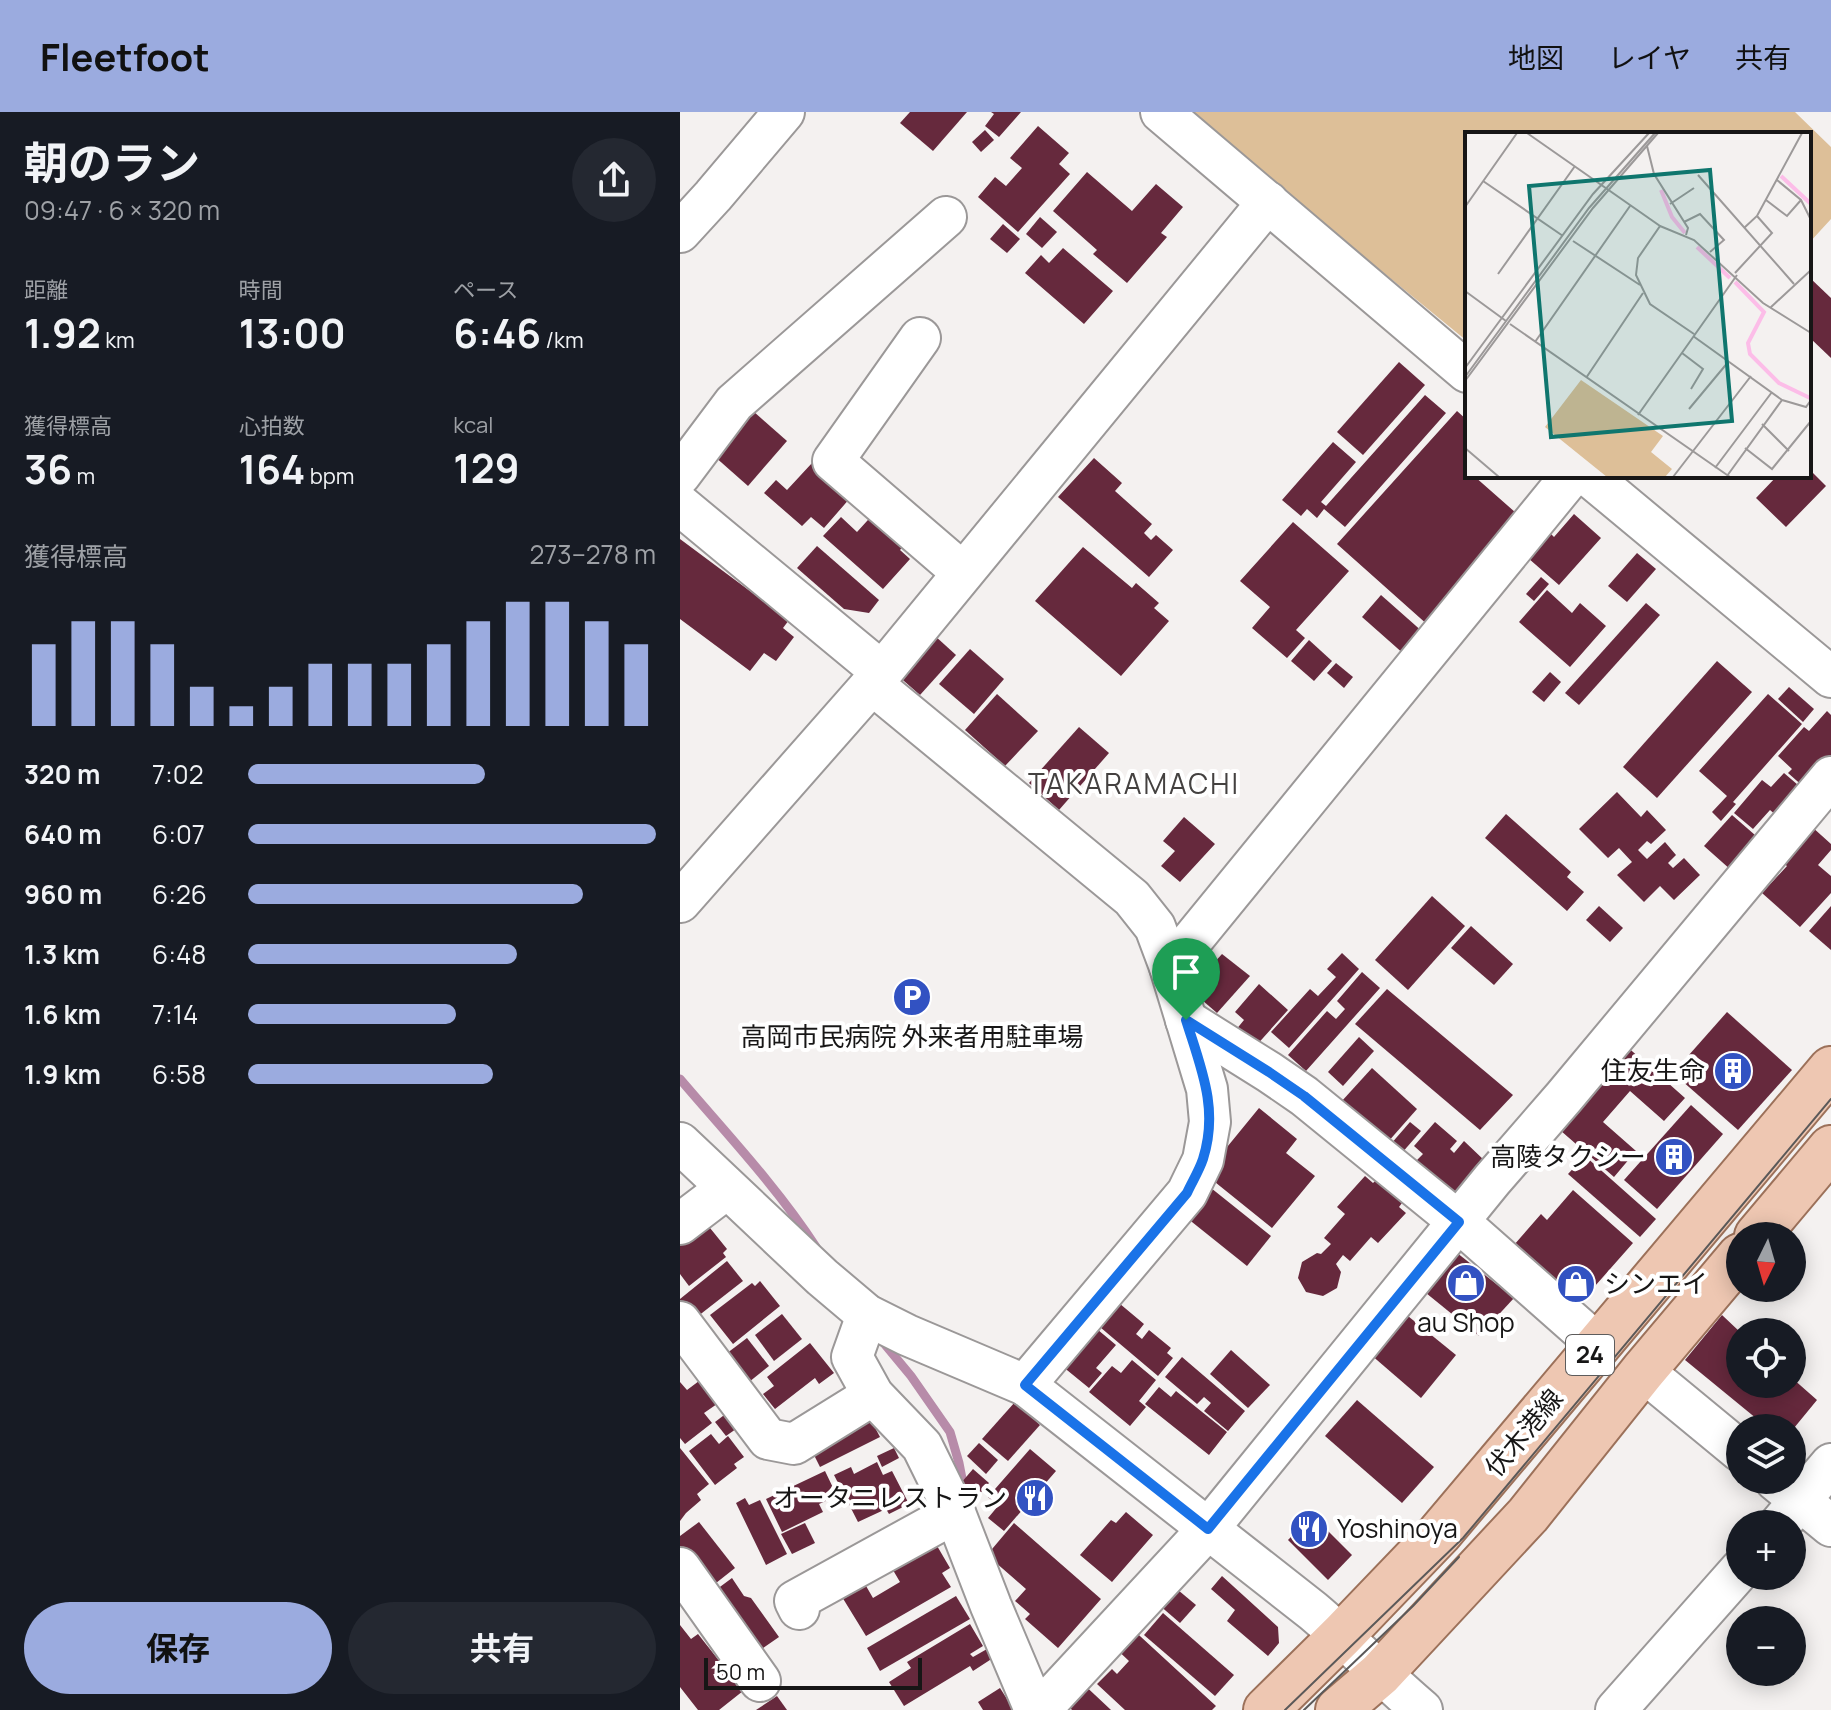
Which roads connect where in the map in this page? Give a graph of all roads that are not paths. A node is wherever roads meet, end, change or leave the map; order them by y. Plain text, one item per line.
1 (784, 112) edge
2 (1161, 112) edge
3 (1268, 202) junction
4 (946, 217) dead end
5 (680, 232) edge
6 (920, 338) dead end
7 (1465, 370) edge
8 (680, 475) edge
9 (1569, 478) edge
10 (1591, 478) edge
11 (680, 505) edge
12 (962, 572) junction
13 (1831, 677) edge
14 (877, 678) junction
15 (1831, 777) edge
16 (680, 902) edge
17 (1170, 967) junction
18 (1186, 1020) junction
19 (1831, 1069) edge
20 (680, 1143) edge
21 (1831, 1148) edge
22 (726, 1189) junction
23 (1459, 1222) junction
24 (1769, 1222) edge
25 (680, 1224) edge
26 (1726, 1273) edge
27 (867, 1315) junction
28 (680, 1322) edge
29 (1587, 1335) dead end
30 (694, 1369) edge
31 (1643, 1371) junction
32 (1025, 1385) junction
33 (873, 1395) junction
34 (1726, 1439) edge
35 (1831, 1464) edge
36 (1785, 1502) edge
37 (955, 1513) junction
38 (1831, 1526) edge
39 (1208, 1529) junction
40 (680, 1568) edge
41 (1726, 1586) edge
42 (797, 1605) dead end
43 (1342, 1635) junction
44 (1380, 1674) junction
45 (760, 1681) dead end
46 (1038, 1710) edge
47 (1266, 1710) edge
48 (1338, 1710) edge
49 (1422, 1710) edge
50 (1616, 1710) edge

1 - 5 street
2 - 3 street
3 - 7 street
3 - 12 street
4 - 8 street
6 - 12 street
9 - 17 street
10 - 13 street
11 - 14 street
12 - 14 street
14 - 16 street
14 - 17 street
15 - 23 street
17 - 18 street
18 - 23 street
18 - 32 street
19 - 43 main road, 伏木港線 / 24
20 - 22 street
21 - 24 main road
22 - 25 street
22 - 27 street
23 - 29 street
23 - 39 street
26 - 31 main road, 伏木港線 / 24
27 - 32 street
27 - 33 street
28 - 30 street
30 - 33 street
31 - 34 street
31 - 44 main road, 伏木港線 / 24
32 - 39 street
33 - 37 street
35 - 36 street
36 - 38 street
37 - 42 street
37 - 46 street
39 - 43 street
39 - 46 street
40 - 45 street
41 - 50 street
43 - 44 street
43 - 47 main road, 伏木港線 / 24
44 - 48 main road, 伏木港線 / 24
44 - 49 street

